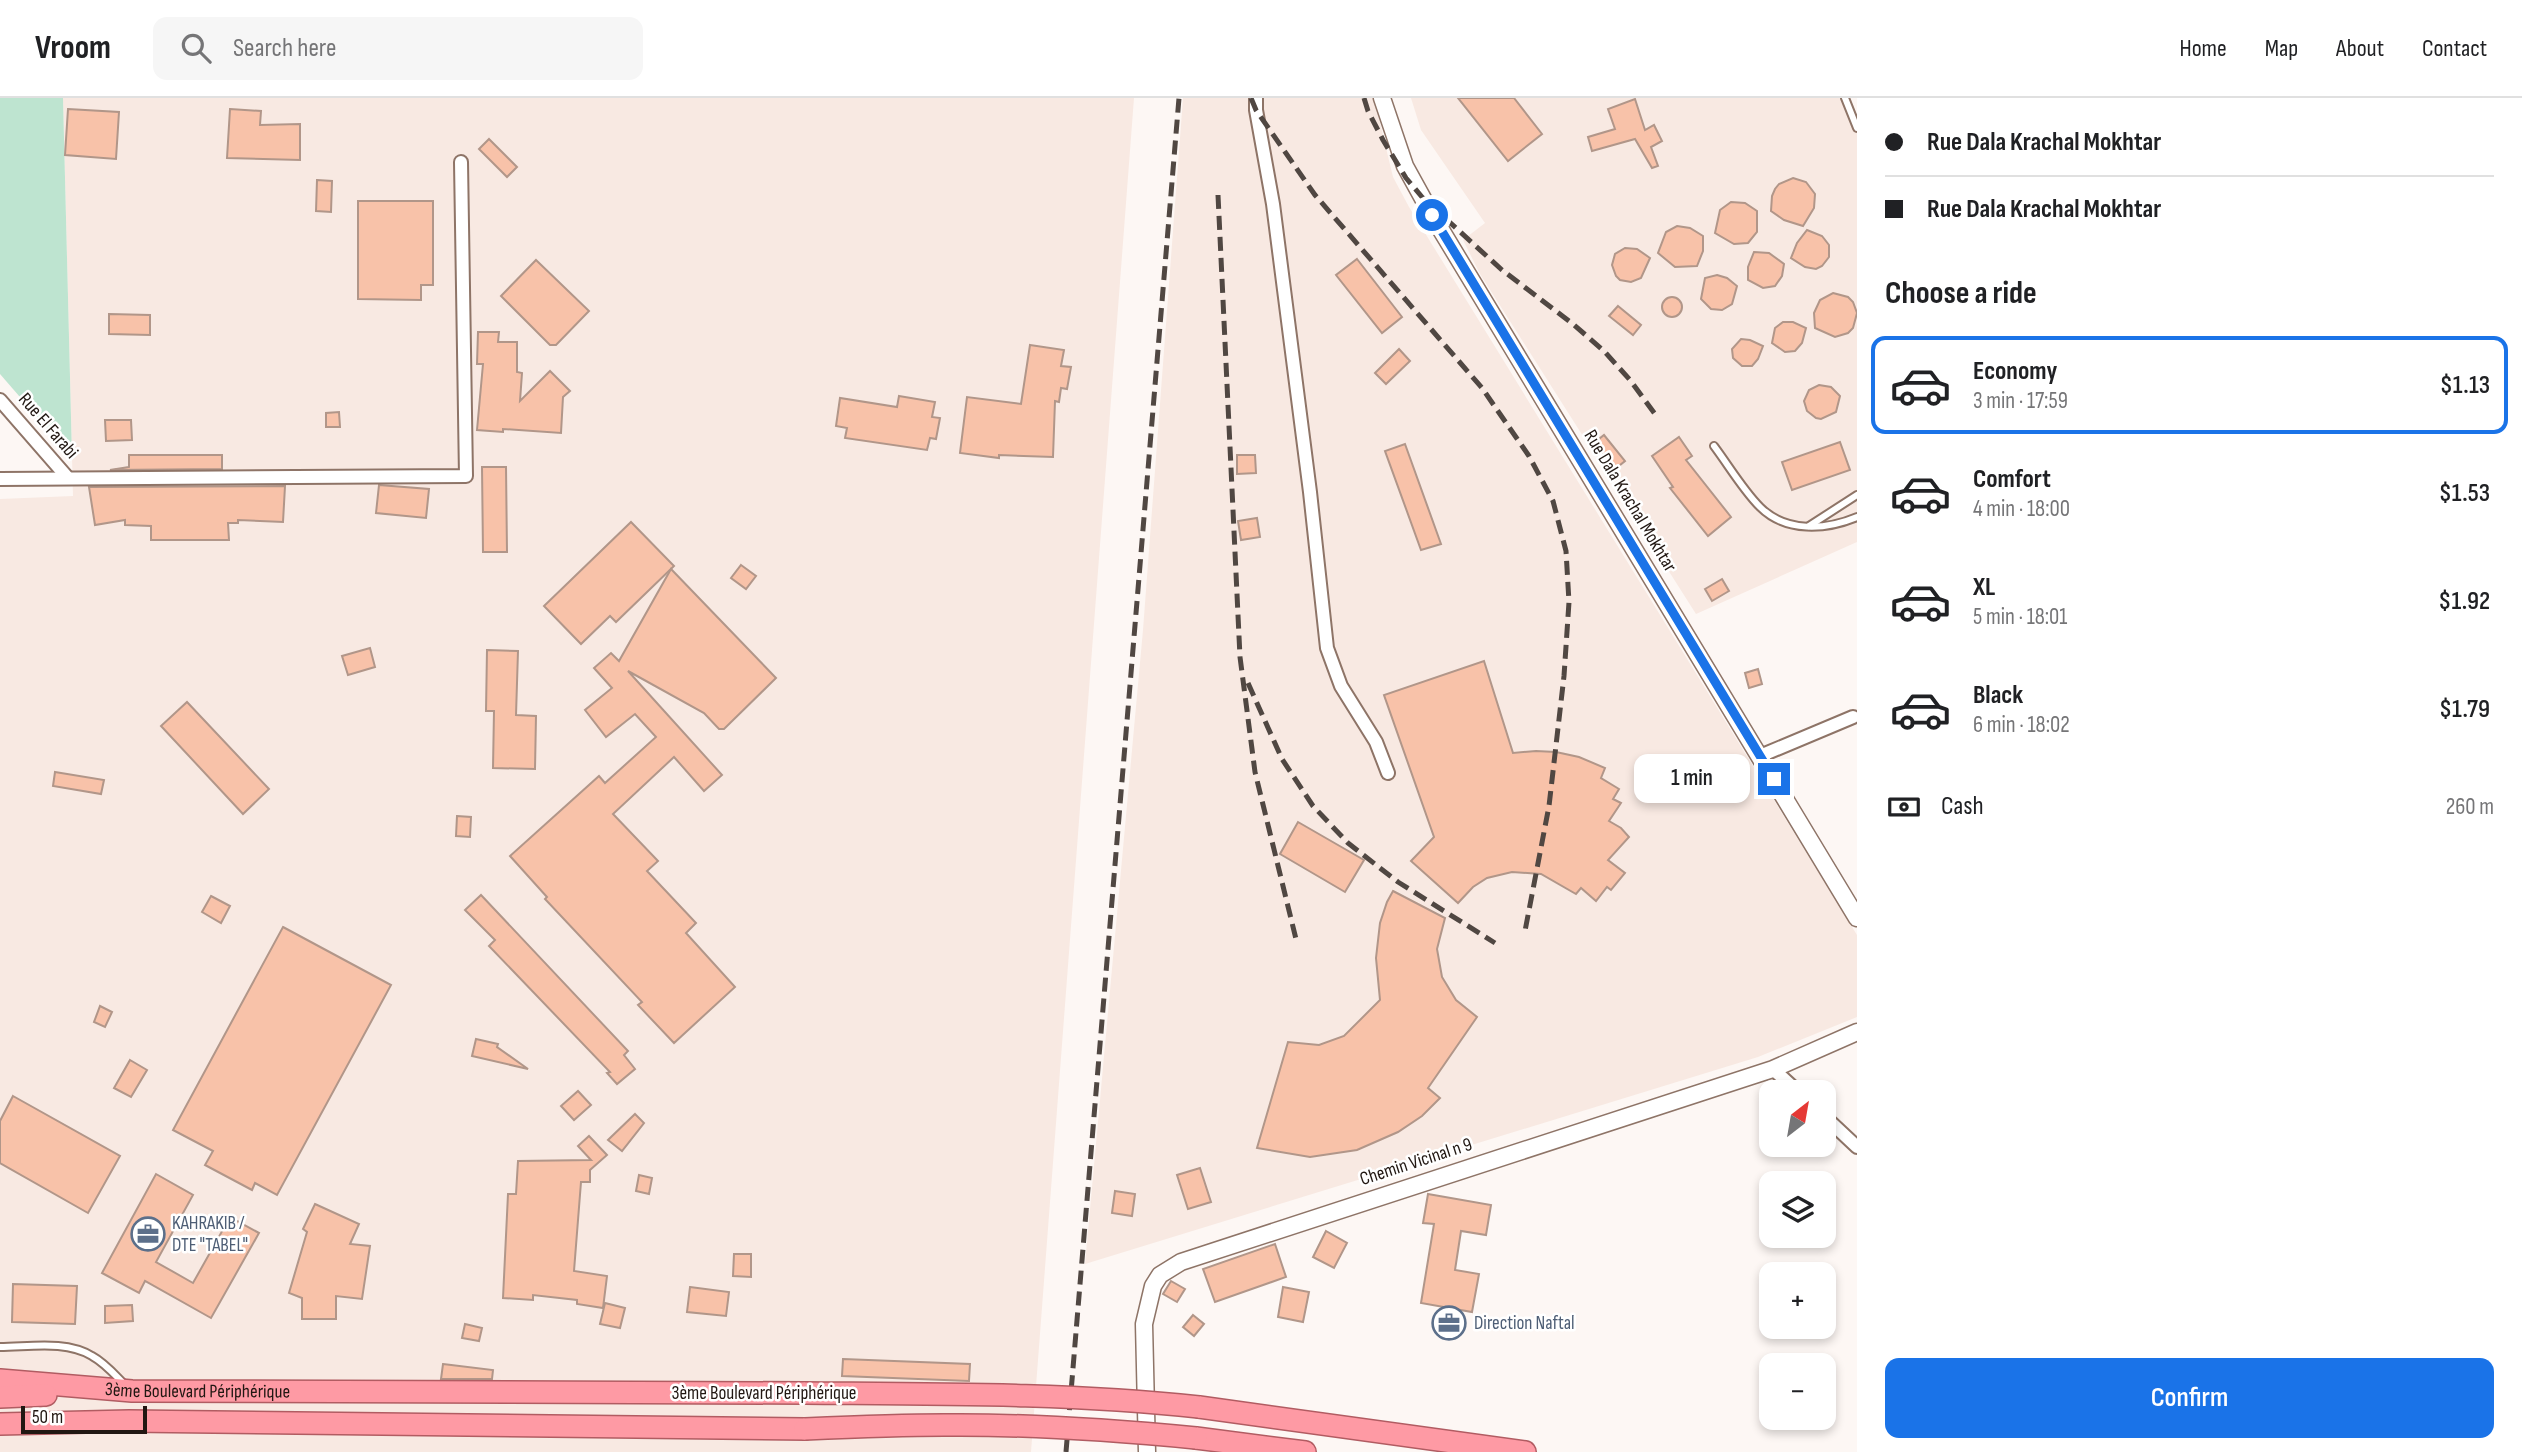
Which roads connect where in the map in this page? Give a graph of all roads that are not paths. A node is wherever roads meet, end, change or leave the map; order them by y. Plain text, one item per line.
1 (1256, 98) edge
2 (1382, 98) edge
3 (1845, 98) edge
4 (1857, 128) edge
5 (461, 162) dead end
6 (0, 400) edge
7 (1714, 446) dead end
8 (67, 477) junction
9 (0, 480) edge
10 (1857, 495) edge
11 (1857, 517) edge
12 (1808, 526) junction
13 (1856, 718) edge
14 (1760, 756) junction
15 (1388, 773) dead end
16 (1857, 918) edge
17 (1857, 1032) edge
18 (1773, 1069) junction
19 (1785, 1080) edge
20 (1836, 1127) edge
21 (1857, 1147) edge
22 (0, 1347) edge
23 (0, 1380) edge
24 (132, 1391) junction
25 (0, 1397) edge
26 (129, 1421) junction
27 (0, 1424) edge
28 (0, 1433) edge
29 (1147, 1452) edge
30 (1305, 1452) edge
31 (1525, 1452) edge

1 - 15 street
2 - 14 street, Rue Dala Krachal Mokhtar
3 - 4 lane
5 - 8 street
6 - 8 street, Rue El Farabi
7 - 12 lane
8 - 9 street
10 - 12 lane
11 - 12 lane
13 - 14 street
14 - 16 street, Rue Dala Krachal Mokhtar
17 - 18 street, Chemin Vicinal n 9
18 - 19 street
18 - 29 street, Chemin Vicinal n 9
20 - 21 street
22 - 24 lane
23 - 24 highway, 3ème Boulevard Périphérique
24 - 25 highway
24 - 31 highway, 3ème Boulevard Périphérique, bridge
26 - 27 highway
26 - 28 highway
26 - 30 highway, bridge

